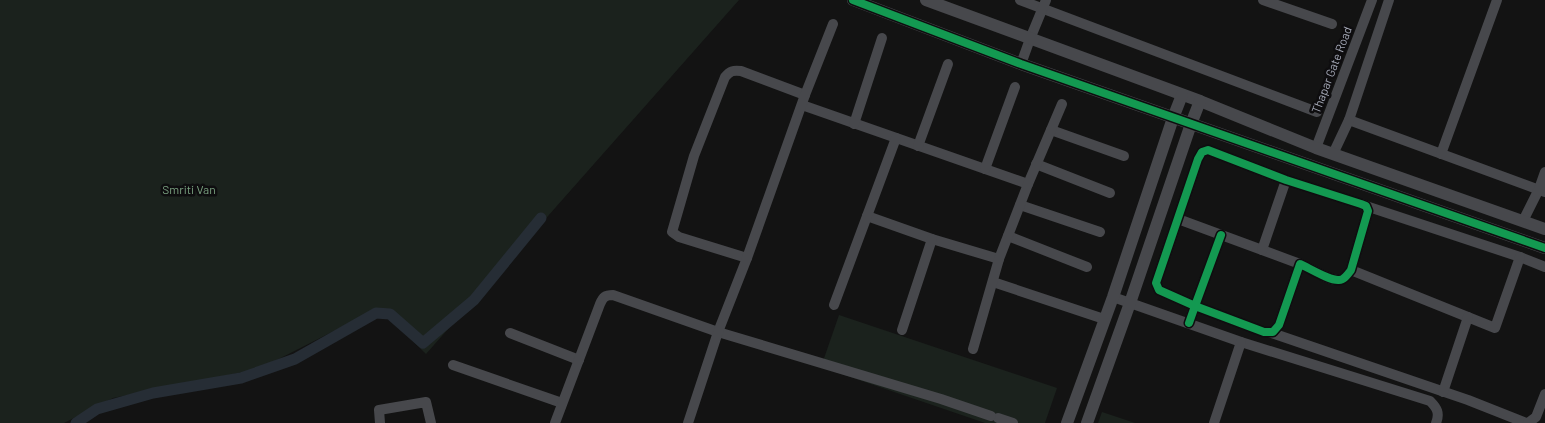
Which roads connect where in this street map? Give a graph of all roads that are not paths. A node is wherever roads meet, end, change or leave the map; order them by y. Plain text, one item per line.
1 (853, 0) edge
2 (926, 0) edge
3 (1020, 0) edge
4 (1263, 0) edge
5 (1372, 0) edge
6 (1389, 0) edge
7 (1497, 0) edge
8 (1044, 4) edge
9 (833, 24) dead end
10 (1332, 24) dead end
11 (882, 38) dead end
12 (1030, 38) junction
13 (948, 64) dead end
14 (1021, 64) junction
15 (1015, 87) dead end
16 (1182, 95) junction
17 (804, 100) junction
18 (1200, 101) junction
19 (1062, 104) dead end
20 (1316, 112) dead end
21 (1173, 118) junction
22 (1348, 120) junction
23 (854, 124) junction
24 (1191, 124) junction
25 (1051, 130) junction
26 (896, 138) junction
27 (918, 146) junction
28 (1316, 148) junction
29 (1333, 154) junction
30 (1441, 154) junction
31 (1124, 156) dead end
32 (1036, 164) junction
33 (985, 169) junction
34 (1545, 172) edge
35 (1286, 180) junction
36 (1028, 184) junction
37 (1542, 190) edge
38 (1110, 193) dead end
39 (1020, 205) junction
40 (1366, 206) junction
41 (866, 216) junction
42 (1178, 219) junction
43 (1523, 222) junction
44 (1545, 229) edge
45 (1100, 232) dead end
46 (1221, 235) junction
47 (1008, 236) junction
48 (932, 239) junction
49 (1545, 248) edge
50 (1262, 250) junction
51 (1520, 257) junction
52 (747, 258) junction
53 (999, 259) junction
54 (1300, 264) junction
55 (1087, 267) dead end
56 (1545, 267) edge
57 (1351, 270) junction
58 (993, 282) junction
59 (1113, 297) junction
60 (1130, 303) junction
61 (834, 305) dead end
62 (1195, 306) junction
63 (1468, 317) junction
64 (1104, 319) junction
65 (1189, 323) junction
66 (902, 330) dead end
67 (718, 332) junction
68 (1269, 332) junction
69 (510, 333) dead end
70 (1241, 342) junction
71 (973, 349) dead end
72 (579, 360) junction
73 (453, 365) dead end
74 (1443, 392) junction
75 (1545, 394) edge
76 (562, 403) junction
77 (380, 423) edge
78 (431, 423) edge
79 (555, 423) edge
80 (688, 423) edge
81 (1013, 423) edge
82 (1067, 423) edge
83 (1087, 423) edge
84 (1214, 423) edge
85 (1436, 423) edge
86 (1527, 423) edge

1 - 14 street
2 - 12 street
3 - 8 street
4 - 10 street
5 - 28 street, Thapar Gate Road
6 - 22 street
7 - 30 street
8 - 12 street
8 - 20 street
9 - 17 street
11 - 23 street
12 - 14 street
12 - 16 street
13 - 27 street
14 - 21 street
15 - 33 street
16 - 18 street
16 - 21 street
17 - 23 street
17 - 52 street
17 - 52 street
18 - 24 street
18 - 28 street
19 - 25 street
21 - 24 street
21 - 59 street
22 - 29 street
22 - 30 street
23 - 26 street
24 - 49 street
24 - 60 street
25 - 31 street
25 - 32 street
26 - 27 street
26 - 41 street
27 - 33 street
28 - 29 street
29 - 43 street
30 - 37 street
32 - 36 street
32 - 38 street
33 - 36 street
34 - 37 street
35 - 40 street
35 - 42 street
35 - 50 street
36 - 39 street
37 - 43 street
39 - 45 street
39 - 47 street
40 - 51 street
40 - 57 street
41 - 48 street
41 - 61 street
42 - 46 street
42 - 62 street
43 - 44 street
46 - 50 street
46 - 62 street
47 - 53 street
47 - 55 street
48 - 53 street
48 - 66 street
50 - 54 street
51 - 56 street
51 - 63 street
52 - 67 street
53 - 58 street
54 - 57 street
54 - 68 street
57 - 63 street
58 - 64 street
58 - 71 street
59 - 60 street
59 - 64 street
60 - 65 street
60 - 83 street
62 - 65 street
62 - 68 street
63 - 74 street
64 - 82 street
65 - 70 street
67 - 72 street
67 - 80 street
67 - 81 street
68 - 74 street
69 - 72 street
70 - 84 street
70 - 85 street
72 - 76 street
73 - 76 street
74 - 86 street
75 - 86 street
76 - 79 street
77 - 78 street

